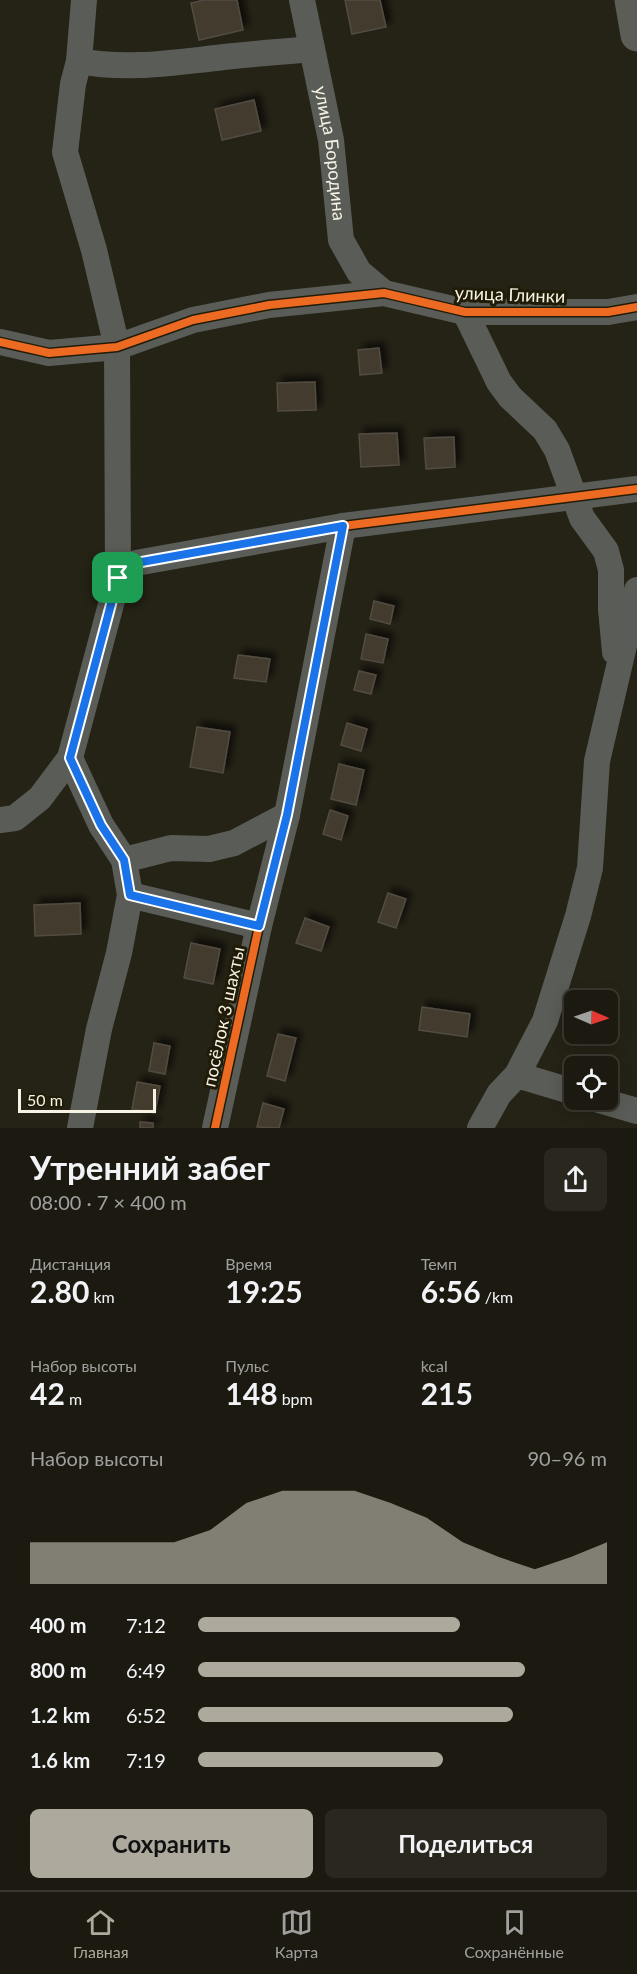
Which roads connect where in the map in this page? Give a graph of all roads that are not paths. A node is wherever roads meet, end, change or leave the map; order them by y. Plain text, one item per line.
1 (84, 0) edge
2 (302, 0) edge
3 (631, 0) edge
4 (637, 35) edge
5 (312, 49) junction
6 (79, 61) junction
7 (384, 293) junction
8 (637, 307) edge
9 (465, 312) junction
10 (0, 342) edge
11 (117, 347) junction
12 (637, 489) edge
13 (575, 497) junction
14 (343, 526) junction
15 (118, 578) junction
16 (637, 590) edge
17 (616, 679) junction
18 (70, 758) junction
19 (287, 815) junction
20 (0, 820) edge
21 (124, 860) junction
22 (130, 895) junction
23 (259, 926) junction
24 (517, 1075) junction
25 (564, 1089) edge
26 (618, 1106) edge
27 (637, 1111) edge
28 (83, 1123) edge
29 (215, 1128) edge
30 (480, 1128) edge

1 - 6 street
2 - 5 street, улица Бородина
3 - 4 main road
5 - 6 street
5 - 7 street, улица Бородина
6 - 11 street
7 - 9 street, улица Глинки
7 - 11 street
8 - 9 street, улица Глинки
9 - 13 street
10 - 11 street
11 - 15 street
12 - 13 street
13 - 14 street
13 - 17 street
14 - 15 street
14 - 19 street, посёлок 3 шахты
15 - 18 street
16 - 17 street
17 - 24 street
18 - 20 street
18 - 21 street
19 - 21 street
19 - 23 street, посёлок 3 шахты
21 - 22 street
22 - 23 street
22 - 28 street
23 - 29 street, посёлок 3 шахты
24 - 25 street
24 - 30 street
26 - 27 street

